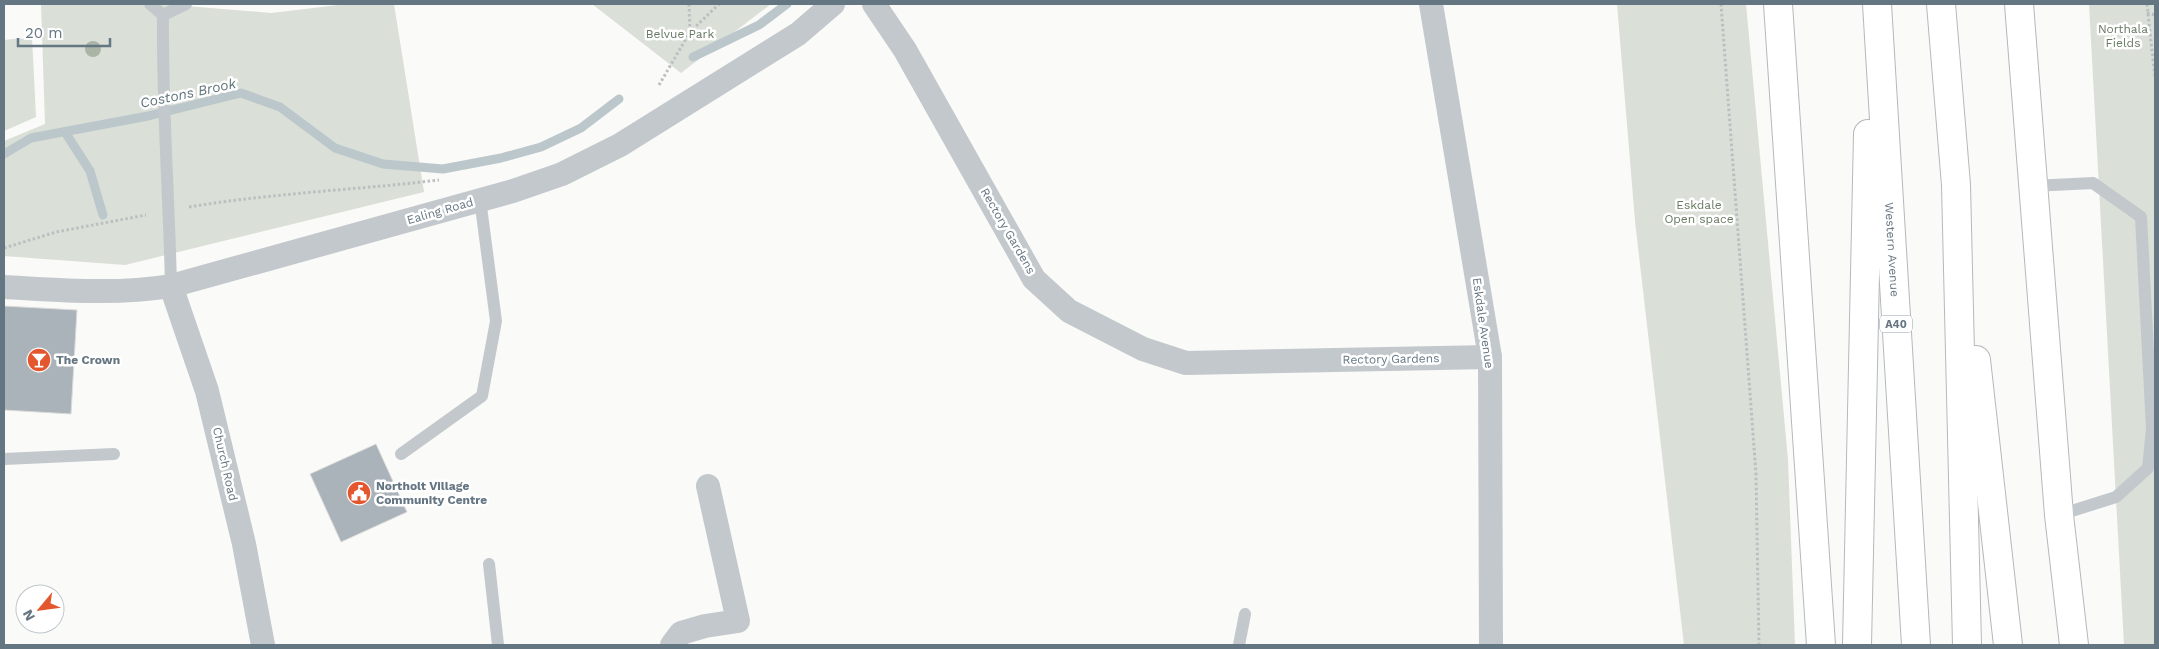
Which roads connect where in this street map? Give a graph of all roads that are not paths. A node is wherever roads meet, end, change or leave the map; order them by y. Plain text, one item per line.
1 (150, 4) edge
2 (186, 4) edge
3 (833, 4) edge
4 (874, 4) edge
5 (1431, 4) edge
6 (1778, 4) edge
7 (1871, 4) edge
8 (1876, 4) edge
9 (1941, 4) edge
10 (2019, 4) edge
11 (163, 15) junction
12 (1956, 185) junction
13 (2032, 186) junction
14 (480, 199) junction
15 (4, 286) edge
16 (171, 286) junction
17 (1490, 357) junction
18 (114, 454) dead end
19 (401, 454) dead end
20 (4, 458) edge
21 (708, 486) dead end
22 (2059, 515) junction
23 (489, 564) dead end
24 (1245, 614) dead end
25 (262, 645) edge
26 (498, 645) edge
27 (672, 645) edge
28 (1239, 645) edge
29 (1491, 645) edge
30 (1821, 645) edge
31 (1857, 645) edge
32 (1916, 645) edge
33 (1967, 645) edge
34 (2008, 645) edge
35 (2074, 645) edge

1 - 11 lane
2 - 11 lane
3 - 14 street, Ealing Road
4 - 17 street, Rectory Gardens
5 - 17 street, Eskdale Avenue
6 - 30 highway
7 - 31 highway, A40
8 - 32 highway, Western Avenue / A40
9 - 12 highway
10 - 13 highway
11 - 16 lane
12 - 33 highway
12 - 34 highway
13 - 22 highway
13 - 22 lane
14 - 16 street, Ealing Road
14 - 19 lane
15 - 16 street, Ealing Road
16 - 25 street, Church Road
17 - 29 street, Eskdale Avenue
18 - 20 lane
21 - 27 street
22 - 35 highway
23 - 26 lane
24 - 28 lane

